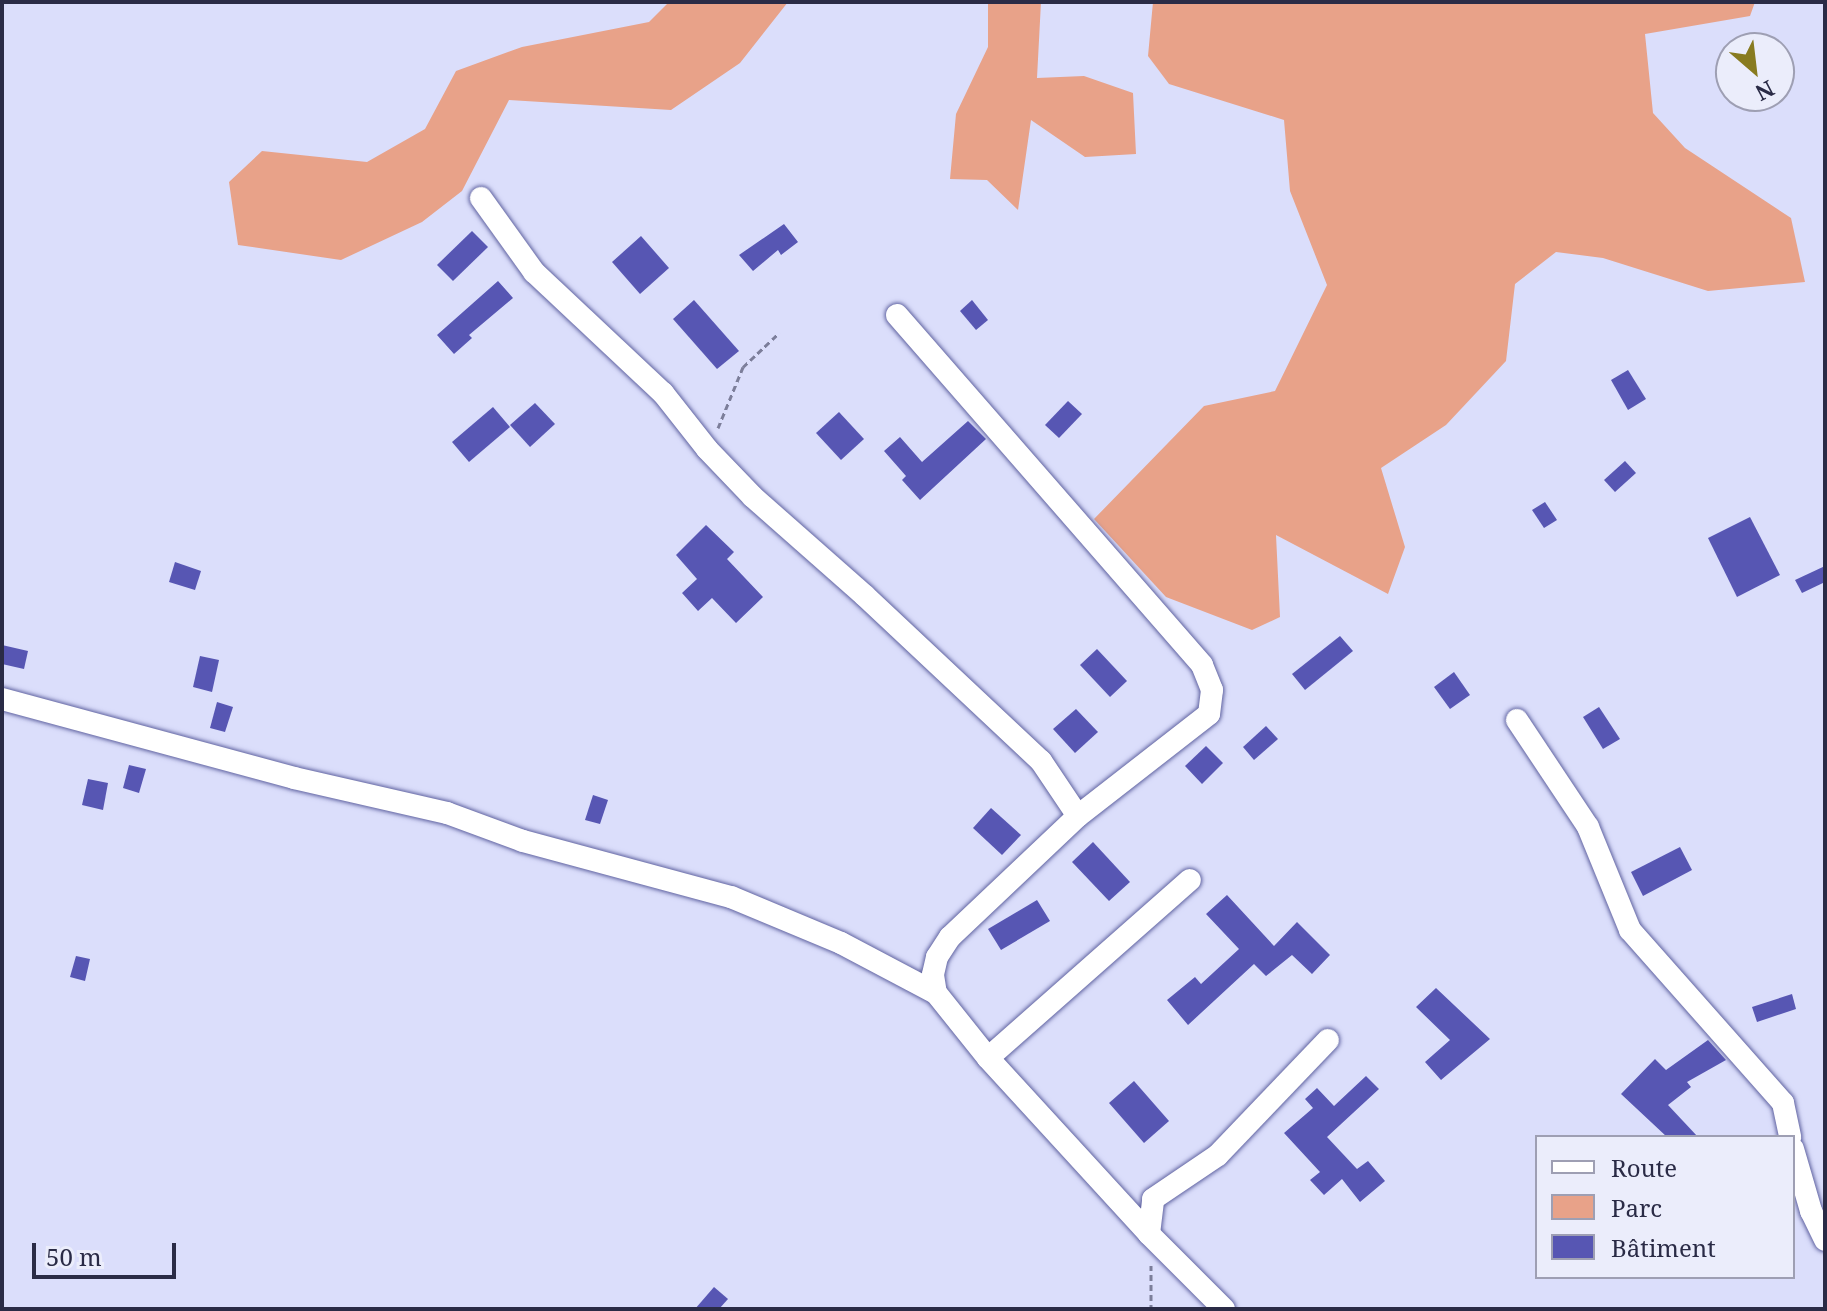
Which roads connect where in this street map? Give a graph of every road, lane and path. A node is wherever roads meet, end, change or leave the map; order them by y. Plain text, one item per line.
1 (481, 198) dead end
2 (897, 315) dead end
3 (779, 333) dead end
4 (707, 449) junction
5 (2, 699) edge
6 (1517, 720) dead end
7 (1078, 816) junction
8 (1190, 880) dead end
9 (936, 993) junction
10 (1328, 1040) dead end
11 (988, 1058) junction
12 (1790, 1135) edge
13 (1795, 1156) edge
14 (1149, 1234) junction
15 (1825, 1240) edge
16 (1151, 1309) edge
17 (1224, 1309) edge

1 - 4 street
2 - 7 street
3 - 4 path
4 - 7 street
5 - 9 street
6 - 12 street
7 - 9 street
8 - 11 street
9 - 11 street
10 - 14 street
11 - 14 street
13 - 15 street
14 - 16 path
14 - 17 street

